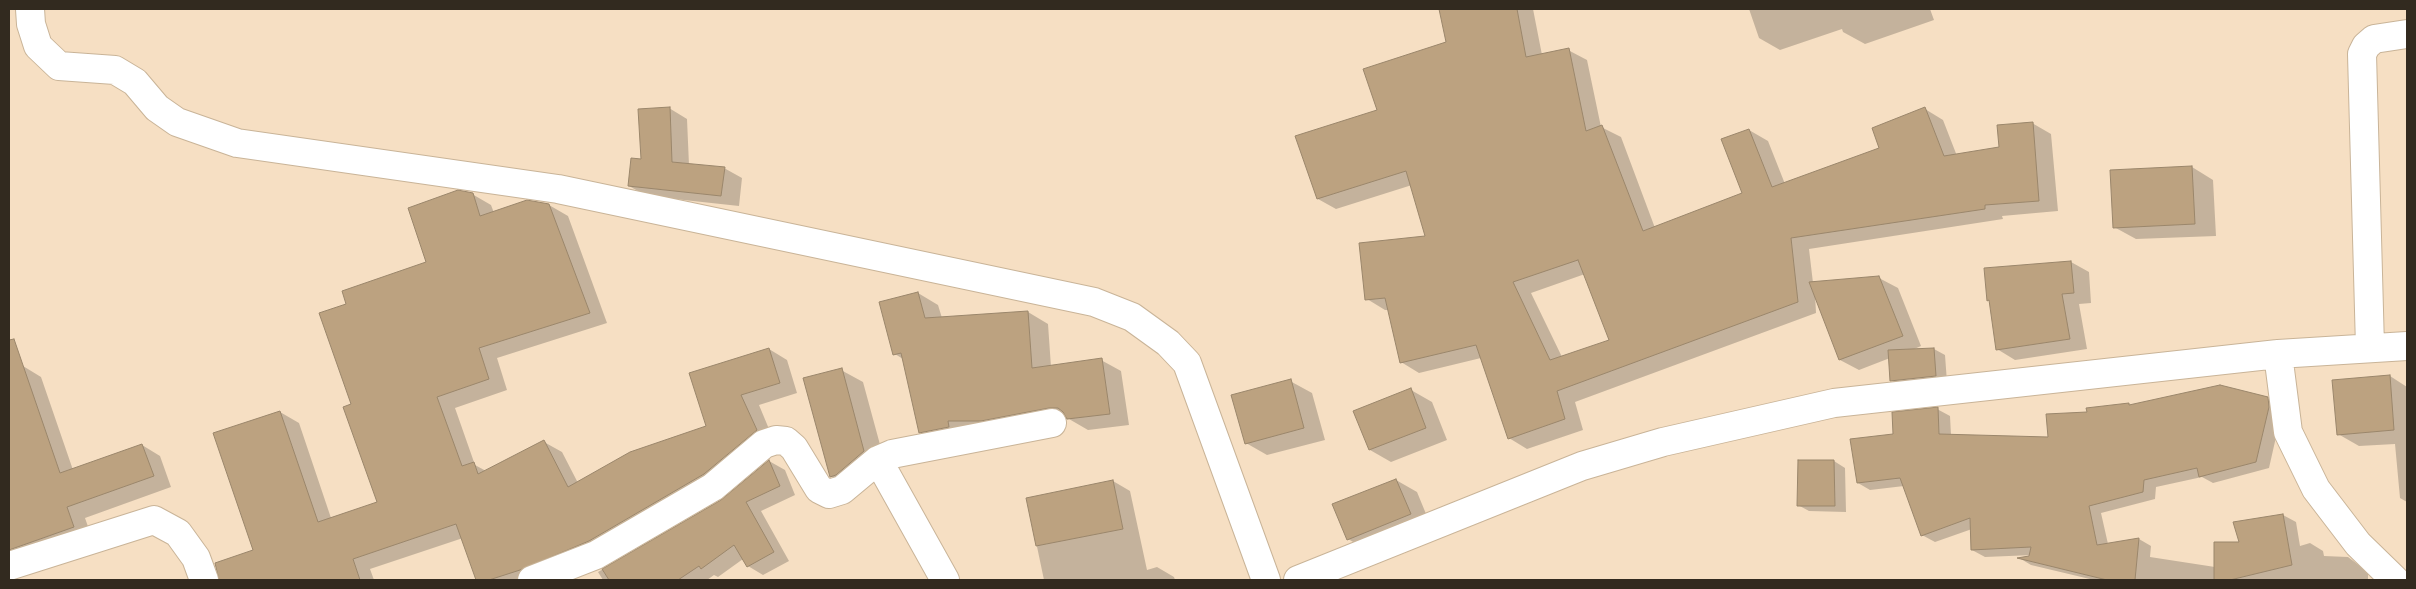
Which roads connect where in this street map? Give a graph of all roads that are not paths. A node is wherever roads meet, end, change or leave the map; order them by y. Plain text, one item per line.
1 (30, 9) edge
2 (2407, 34) edge
3 (2407, 346) edge
4 (2370, 347) junction
5 (2278, 354) junction
6 (1052, 423) dead end
7 (878, 460) junction
8 (9, 566) edge
9 (204, 580) edge
10 (532, 580) edge
11 (945, 580) edge
12 (1266, 580) edge
13 (1298, 580) edge
14 (2395, 580) edge

1 - 12 street
2 - 4 street
3 - 4 street
4 - 5 street
5 - 13 street
5 - 14 street
6 - 7 street
7 - 10 street
7 - 11 street
8 - 9 street

